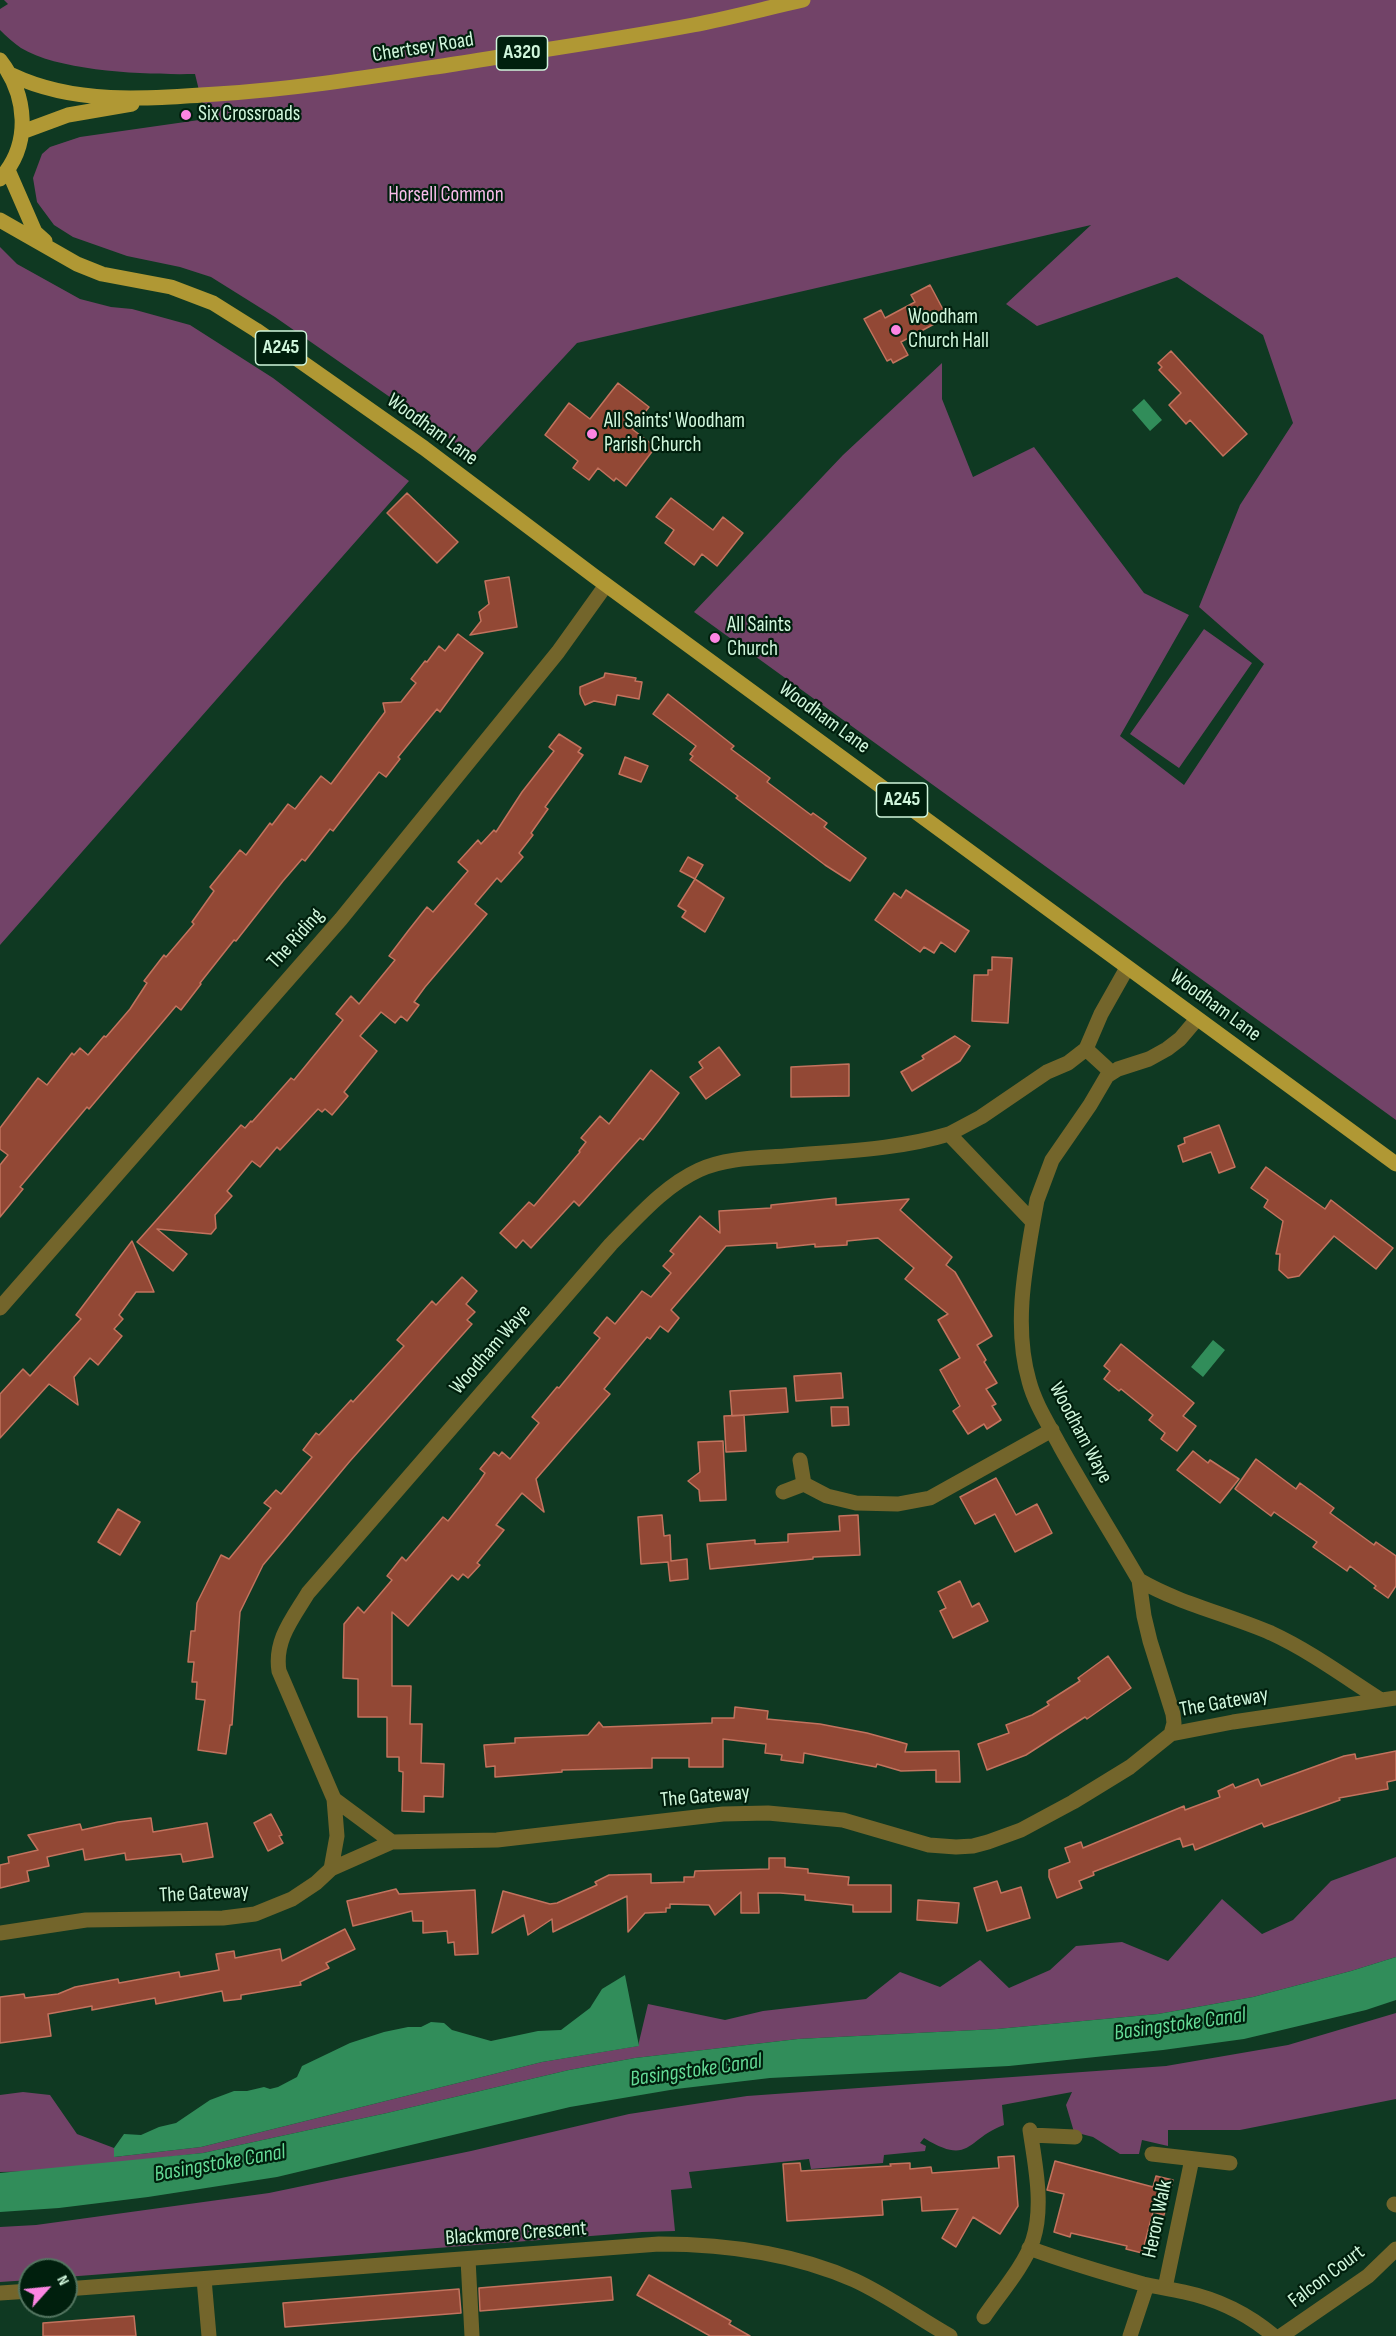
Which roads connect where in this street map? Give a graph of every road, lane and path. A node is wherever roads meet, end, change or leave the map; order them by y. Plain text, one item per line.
1 (803, 0) edge
2 (0, 60) edge
3 (12, 75) junction
4 (153, 99) junction
5 (22, 132) junction
6 (4, 174) edge
7 (0, 220) edge
8 (55, 252) junction
9 (606, 585) junction
10 (1127, 968) junction
11 (1197, 1019) junction
12 (1086, 1049) junction
13 (1111, 1072) junction
14 (949, 1134) junction
15 (1396, 1164) edge
16 (1033, 1222) junction
17 (0, 1308) edge
18 (1052, 1430) junction
19 (800, 1460) dead end
20 (804, 1484) junction
21 (783, 1492) dead end
22 (1139, 1580) junction
23 (1388, 1699) edge
24 (1171, 1734) junction
25 (334, 1799) junction
26 (392, 1842) junction
27 (331, 1869) junction
28 (0, 1933) edge
29 (1075, 2137) dead end
30 (1152, 2154) dead end
31 (1192, 2159) junction
32 (1230, 2163) dead end
33 (1029, 2248) junction
34 (1396, 2249) edge
35 (468, 2259) junction
36 (204, 2278) junction
37 (1147, 2285) junction
38 (78, 2288) edge
39 (1165, 2288) junction
40 (18, 2292) edge
41 (0, 2293) edge
42 (984, 2318) dead end
43 (209, 2336) edge
44 (472, 2336) edge
45 (950, 2336) edge
46 (1130, 2336) edge
47 (1274, 2336) edge
48 (1281, 2336) edge

1 - 4 main road, Chertsey Road / A320
2 - 3 main road, A245
3 - 4 main road, Chertsey Road / A320
3 - 5 main road, A245
4 - 5 main road, Chertsey Road / A320
5 - 6 main road, A245
6 - 8 main road, Woodham Lane / A245
7 - 8 main road, Woodham Lane / A245
8 - 9 main road, Woodham Lane / A245
9 - 10 main road, Woodham Lane / A245
9 - 17 street, The Riding
10 - 11 main road, Woodham Lane / A245
10 - 12 street
11 - 13 street
11 - 15 main road, Woodham Lane / A245
12 - 13 street
12 - 14 street, Woodham Waye
13 - 16 street, Woodham Waye
14 - 16 street
14 - 25 street, Woodham Waye
16 - 18 street, Woodham Waye
18 - 20 street
18 - 22 street, Woodham Waye
19 - 20 street
20 - 21 street
22 - 23 street
22 - 24 street, Woodham Waye
23 - 24 street, The Gateway
24 - 26 street, The Gateway
25 - 26 street
25 - 27 street
26 - 27 street, The Gateway
27 - 28 street, The Gateway
29 - 33 street
30 - 31 street, Heron Walk
31 - 32 street, Heron Walk
31 - 39 street, Heron Walk
33 - 37 street
33 - 42 street
34 - 48 street, Falcon Court
35 - 36 street, Blackmore Crescent
35 - 44 street
35 - 45 street, Blackmore Crescent
36 - 38 street, Blackmore Crescent
36 - 43 street
37 - 39 street
37 - 46 street
39 - 47 street
40 - 41 street

